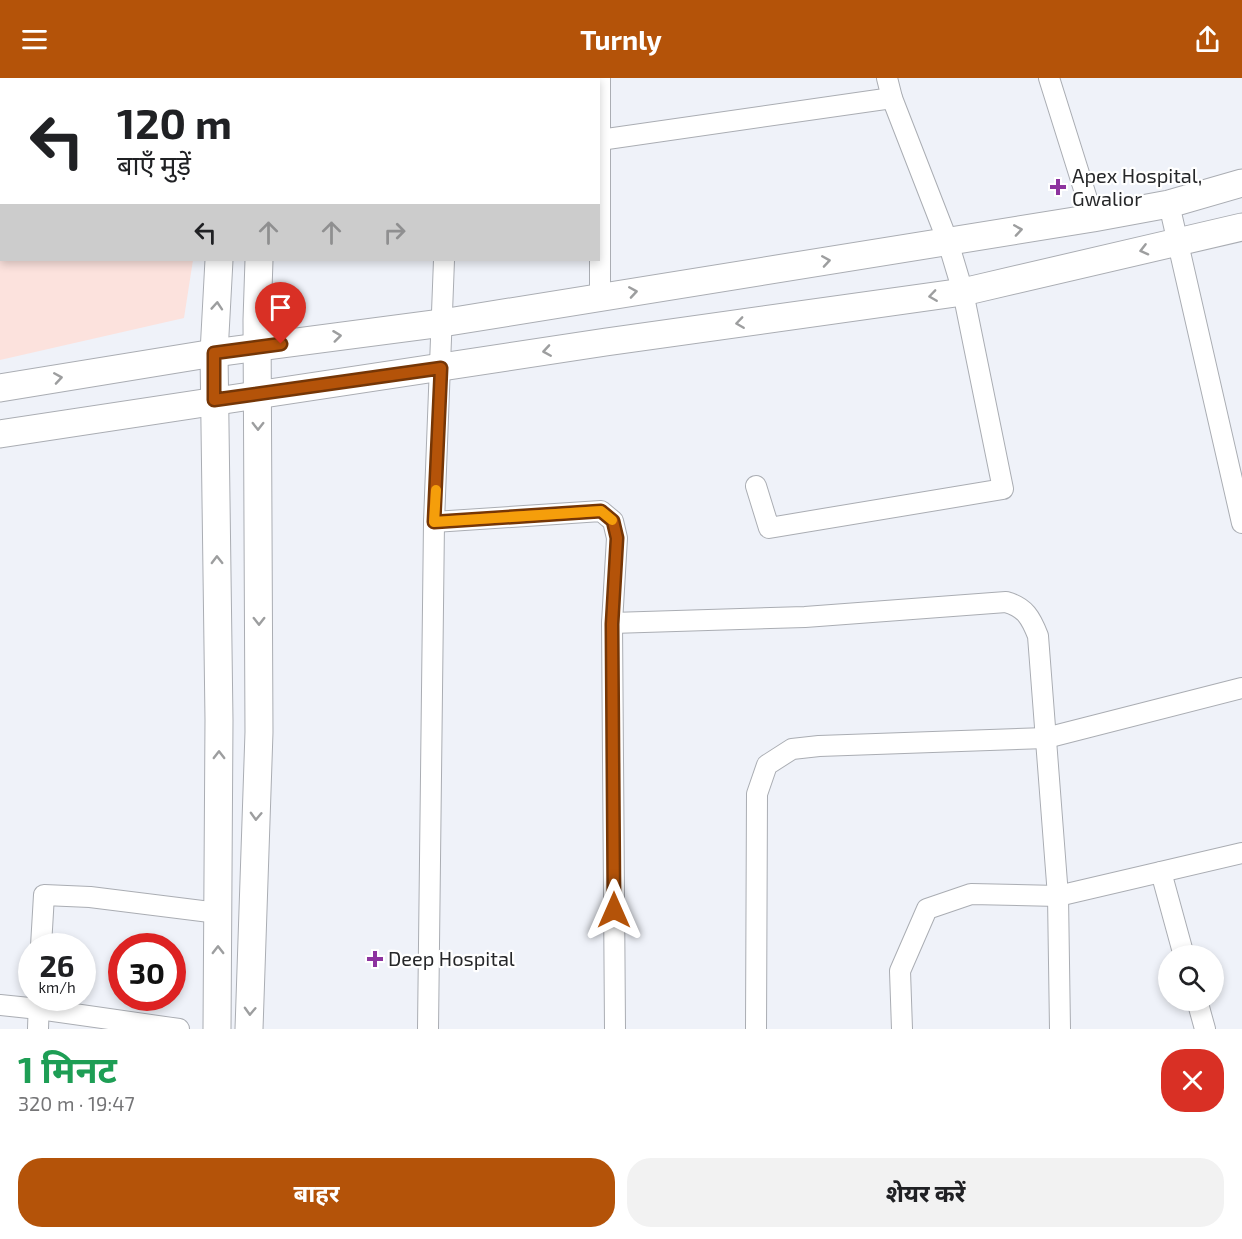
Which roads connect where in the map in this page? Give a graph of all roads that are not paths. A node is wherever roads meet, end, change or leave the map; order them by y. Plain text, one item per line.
1 (600, 78) edge
2 (887, 78) edge
3 (1049, 78) edge
4 (892, 98) junction
5 (600, 140) junction
6 (1242, 183) edge
7 (1169, 204) junction
8 (1093, 218) junction
9 (1242, 227) edge
10 (948, 242) junction
11 (1178, 242) junction
12 (219, 261) edge
13 (259, 261) edge
14 (444, 261) edge
15 (963, 292) junction
16 (600, 298) junction
17 (442, 323) junction
18 (258, 346) junction
19 (214, 353) junction
20 (441, 368) junction
21 (0, 388) edge
22 (258, 395) junction
23 (214, 400) junction
24 (0, 434) edge
25 (756, 486) dead end
26 (434, 522) junction
27 (1242, 523) edge
28 (612, 624) junction
29 (218, 670) junction
30 (259, 672) junction
31 (1242, 688) edge
32 (1046, 738) junction
33 (1242, 853) edge
34 (1161, 872) junction
35 (1058, 896) junction
36 (218, 913) junction
37 (42, 933) edge
38 (1181, 945) edge
39 (18, 1004) edge
40 (0, 1005) edge
41 (39, 1011) edge
42 (82, 1011) edge
43 (1200, 1011) edge
44 (38, 1029) edge
45 (179, 1029) edge
46 (217, 1029) edge
47 (249, 1029) edge
48 (428, 1029) edge
49 (615, 1029) edge
50 (756, 1029) edge
51 (902, 1029) edge
52 (1060, 1029) edge
53 (1205, 1029) edge

1 - 5 street
2 - 4 street
3 - 8 street
4 - 5 street
4 - 10 street
5 - 16 street
6 - 7 main road
7 - 8 main road
7 - 11 street
10 -> 8 main road
9 - 11 main road
10 - 15 street
16 -> 10 main road
11 -> 15 main road
11 - 27 street
19 -> 12 main road
13 - 18 main road
14 - 17 street
15 -> 20 main road
15 - 25 street
16 - 17 main road
18 -> 17 main road
17 - 20 street
18 - 19 main road
18 - 22 main road
21 -> 19 main road
19 - 23 main road
20 - 22 main road
20 - 26 street
22 - 23 main road
22 -> 30 main road
23 - 24 main road
29 -> 23 main road
26 - 28 street
26 - 48 street
28 - 32 street
28 - 49 street
29 - 30 main road
36 -> 29 main road
30 -> 47 main road
31 - 32 street
32 - 35 street
32 - 50 street
33 - 34 street
34 - 35 street
34 - 38 street
35 - 51 street
35 - 52 street
36 - 37 street
46 -> 36 main road
39 - 40 street
41 - 44 street
42 - 45 street
43 - 53 street

